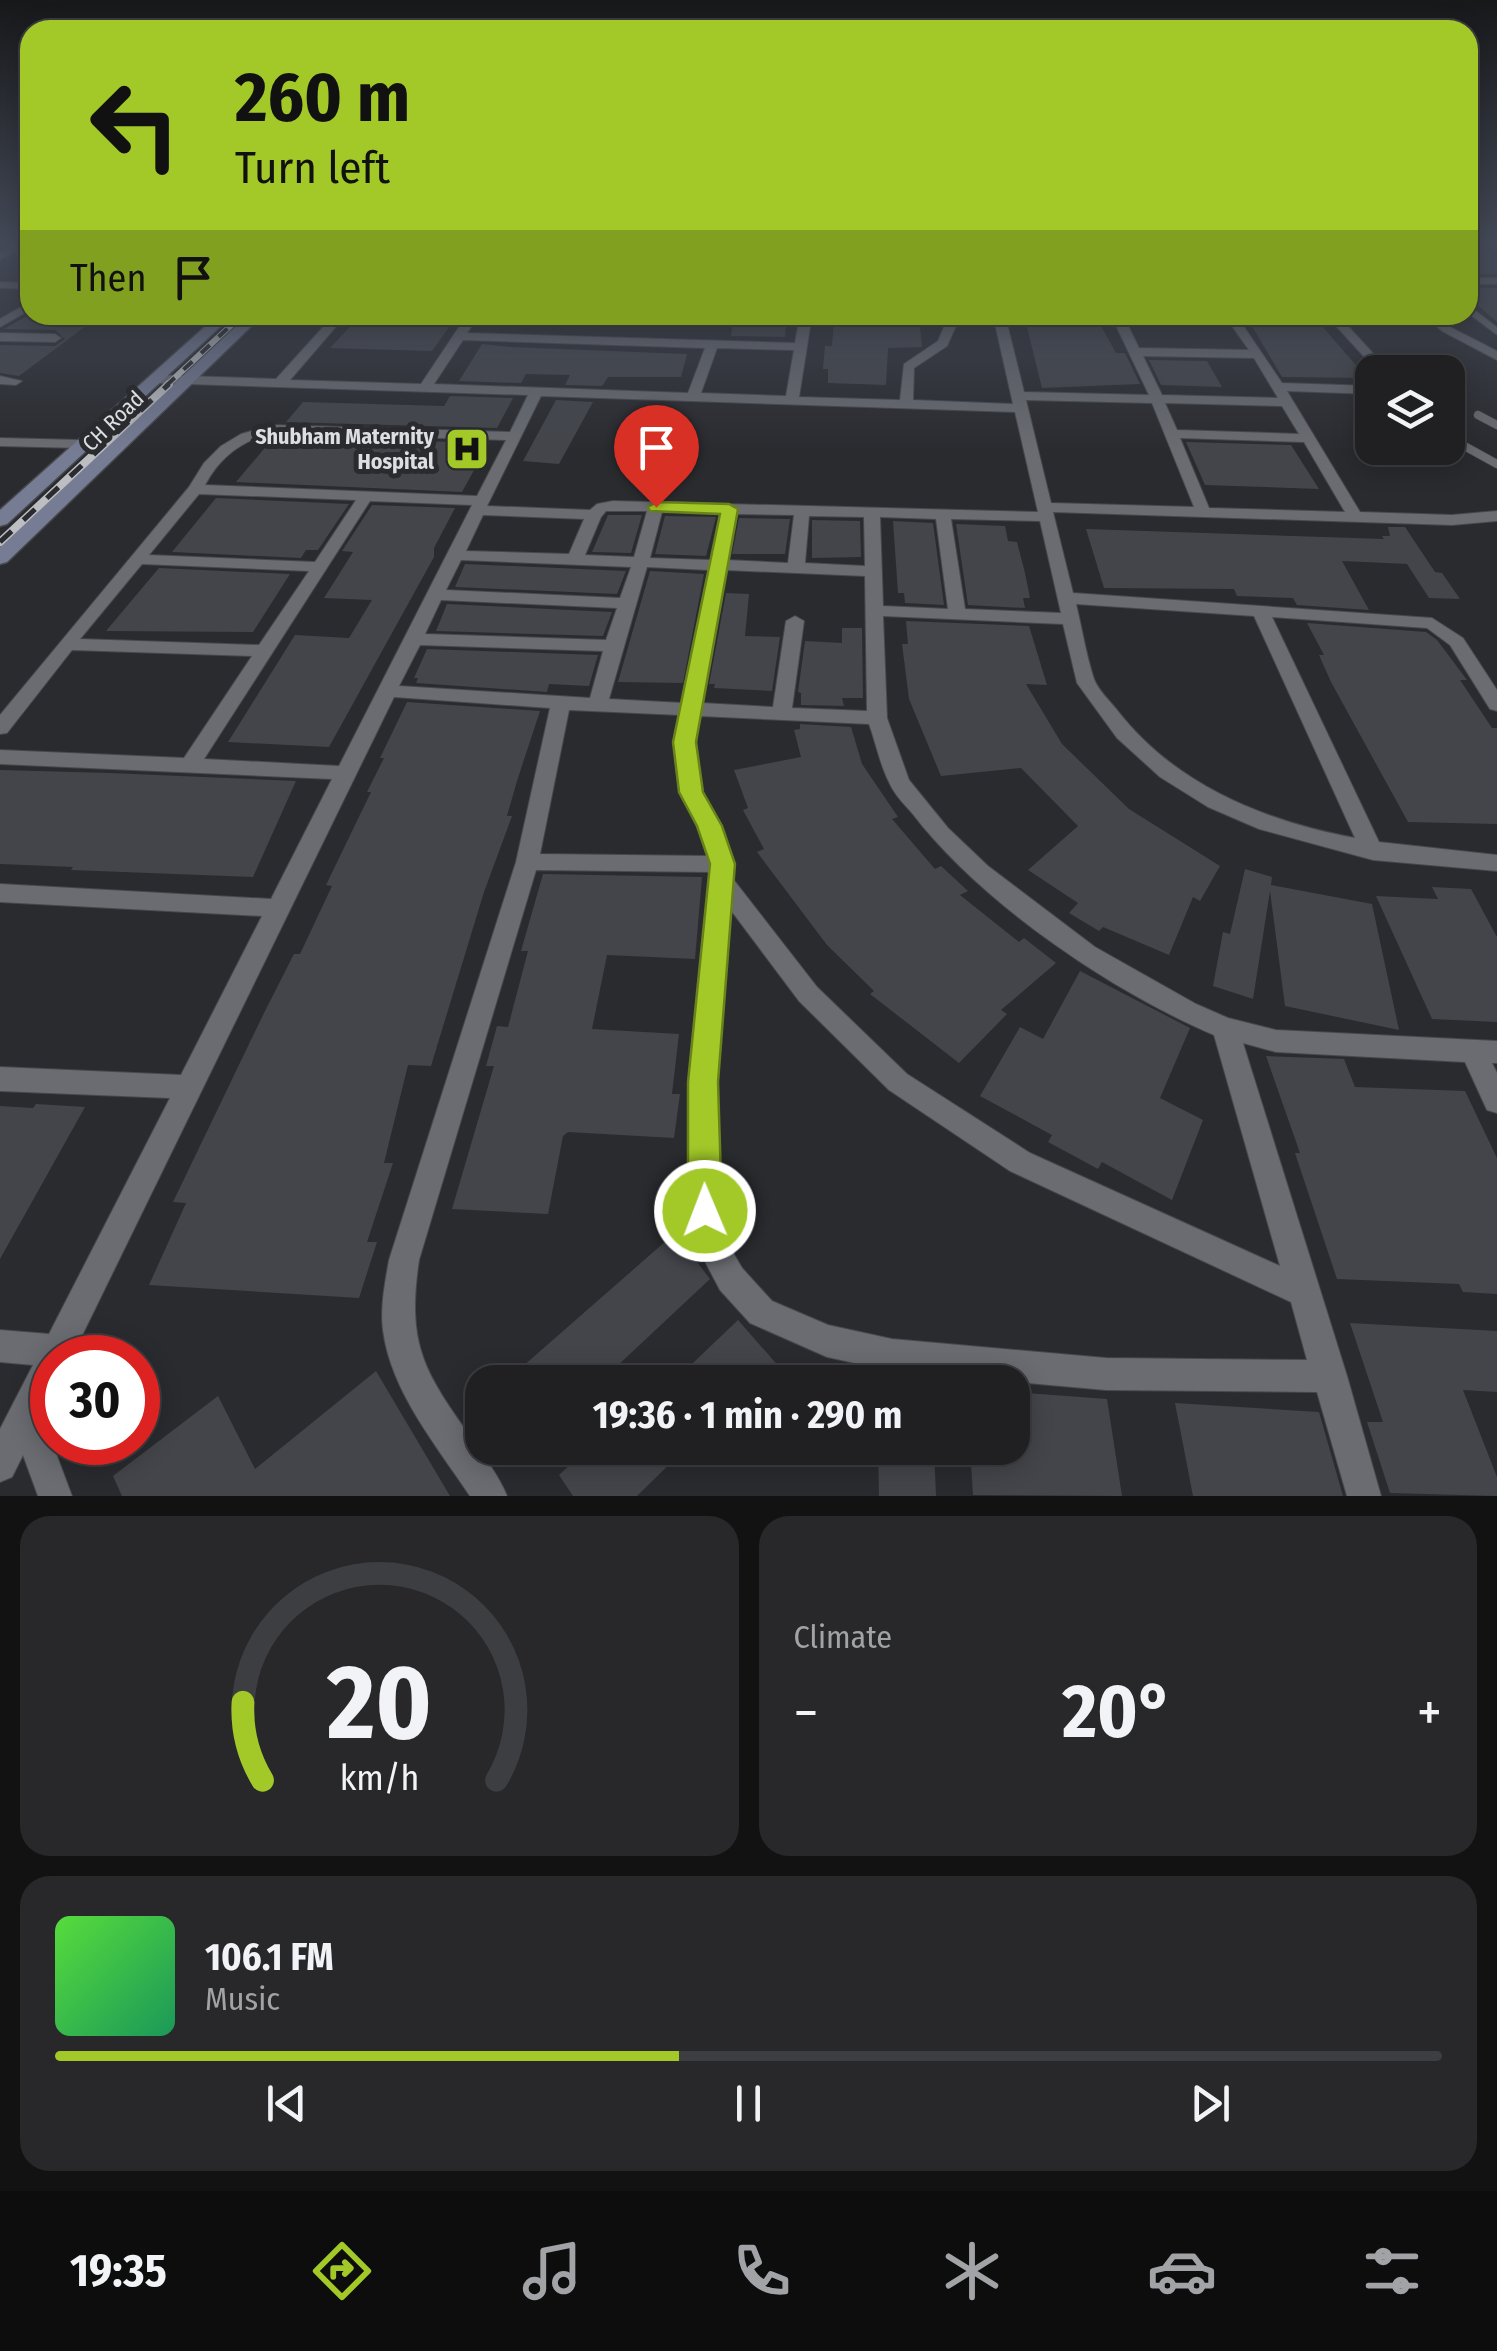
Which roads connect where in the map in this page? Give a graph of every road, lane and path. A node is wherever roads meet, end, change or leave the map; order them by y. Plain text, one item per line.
1 (215, 325) edge
2 (246, 325) edge
3 (331, 325) edge
4 (467, 325) edge
5 (804, 325) edge
6 (951, 325) edge
7 (1002, 325) edge
8 (1122, 325) edge
9 (1237, 325) edge
10 (1341, 325) edge
11 (1441, 325) edge
12 (461, 336) junction
13 (0, 337) edge
14 (55, 338) dead end
15 (712, 344) junction
16 (800, 347) junction
17 (1134, 352) junction
18 (1258, 354) junction
19 (1368, 355) edge
20 (1497, 356) edge
21 (156, 379) junction
22 (0, 380) edge
23 (189, 380) junction
24 (16, 381) dead end
25 (280, 382) junction
26 (1278, 386) junction
27 (425, 388) junction
28 (1355, 389) edge
29 (538, 392) junction
30 (693, 397) junction
31 (1156, 399) junction
32 (792, 400) junction
33 (1021, 402) junction
34 (1287, 402) junction
35 (906, 404) junction
36 (1478, 415) dead end
37 (1497, 425) edge
38 (1172, 434) junction
39 (515, 436) junction
40 (1308, 438) junction
41 (0, 442) edge
42 (84, 444) junction
43 (121, 445) junction
44 (1465, 446) edge
45 (1497, 464) edge
46 (195, 489) junction
47 (366, 496) junction
48 (480, 506) junction
49 (656, 507) junction
50 (729, 509) junction
51 (802, 510) junction
52 (872, 512) junction
53 (1047, 512) junction
54 (1204, 513) junction
55 (943, 514) junction
56 (594, 515) junction
57 (1497, 516) edge
58 (1356, 518) junction
59 (0, 520) edge
60 (456, 555) junction
61 (0, 558) edge
62 (136, 559) junction
63 (575, 560) junction
64 (642, 562) junction
65 (717, 565) junction
66 (320, 567) junction
67 (796, 568) junction
68 (875, 572) junction
69 (436, 595) junction
70 (1066, 598) junction
71 (626, 603) junction
72 (1259, 609) junction
73 (876, 611) junction
74 (957, 614) junction
75 (1070, 619) junction
76 (796, 621) dead end
77 (414, 639) junction
78 (67, 644) junction
79 (611, 646) junction
80 (265, 651) junction
81 (388, 691) junction
82 (561, 703) junction
83 (598, 705) junction
84 (1497, 706) edge
85 (691, 709) junction
86 (782, 713) junction
87 (877, 718) junction
88 (0, 728) edge
89 (0, 757) edge
90 (190, 765) junction
91 (346, 772) junction
92 (1373, 852) junction
93 (527, 862) junction
94 (1497, 863) edge
95 (722, 872) junction
96 (0, 893) edge
97 (279, 908) junction
98 (1225, 1028) junction
99 (1485, 1051) edge
100 (0, 1079) edge
101 (189, 1088) junction
102 (1497, 1101) edge
103 (1306, 1293) junction
104 (66, 1335) edge
105 (0, 1346) edge
106 (30, 1351) edge
107 (1331, 1376) junction
108 (30, 1405) edge
109 (25, 1415) junction
110 (0, 1465) edge
111 (55, 1496) edge
112 (490, 1496) edge
113 (1364, 1496) edge

1 - 21 street, CH Road
2 - 23 street, CH Road
3 - 25 street
4 - 12 street
5 - 16 street
6 - 35 street
7 - 33 street
8 - 17 street
9 - 18 street
10 - 19 street
11 - 20 street
12 - 15 street
12 - 27 street
13 - 14 street
15 - 16 street
15 - 30 street
16 - 32 street
17 - 18 street
17 - 31 street
18 - 26 street
21 - 23 street
21 - 42 street, CH Road
22 - 24 street
23 - 25 street
23 - 43 street, CH Road
25 - 27 street
26 - 28 street
26 - 34 street
27 - 29 street
29 - 30 street
29 - 39 street
30 - 32 street
31 - 33 street
31 - 34 street
31 - 38 street
32 - 35 street
33 - 35 street
33 - 53 street
34 - 40 street
36 - 37 lane
38 - 40 street
38 - 54 street
39 - 46 street
39 - 48 street
40 - 58 street
41 - 42 street
42 - 43 street
42 - 59 street, CH Road
43 - 61 street, CH Road
44 - 45 lane
46 - 47 street
46 - 62 street
47 - 48 street
47 - 66 street
48 - 56 street
48 - 60 street
49 - 50 street
49 - 56 street
49 - 64 street
50 - 51 street
50 - 65 street
51 - 52 street
51 - 67 street
52 - 55 street
52 - 68 street
53 - 54 street
53 - 55 street
53 - 70 street
54 - 58 street
55 - 74 street
56 - 63 street
57 - 58 street
60 - 63 street
60 - 69 street
62 - 66 street
62 - 78 street
63 - 64 street
64 - 65 street
64 - 71 street
65 - 67 street
65 - 85 street
66 - 80 street
67 - 68 street
68 - 73 street
69 - 71 street
69 - 77 street
70 - 72 street
70 - 75 street
71 - 79 street
72 - 84 street
72 - 92 street
73 - 74 street
73 - 87 street
74 - 75 street
75 - 92 street
76 - 86 street
77 - 79 street
77 - 81 street
78 - 80 street
78 - 88 street
79 - 83 street
80 - 90 street
81 - 82 street
81 - 91 street
82 - 83 street
82 - 93 street
83 - 85 street
85 - 86 street
85 - 95 street
86 - 87 street
87 - 98 street
89 - 90 street
90 - 91 street
91 - 97 street
92 - 94 street
93 - 95 street
93 - 112 street
95 - 103 street
95 - 107 street
96 - 97 street
97 - 101 street
98 - 99 street
98 - 103 street
99 - 102 street
100 - 101 street
101 - 104 street
103 - 107 street
105 - 106 street
107 - 113 street
108 - 109 street
109 - 110 street
109 - 111 street

